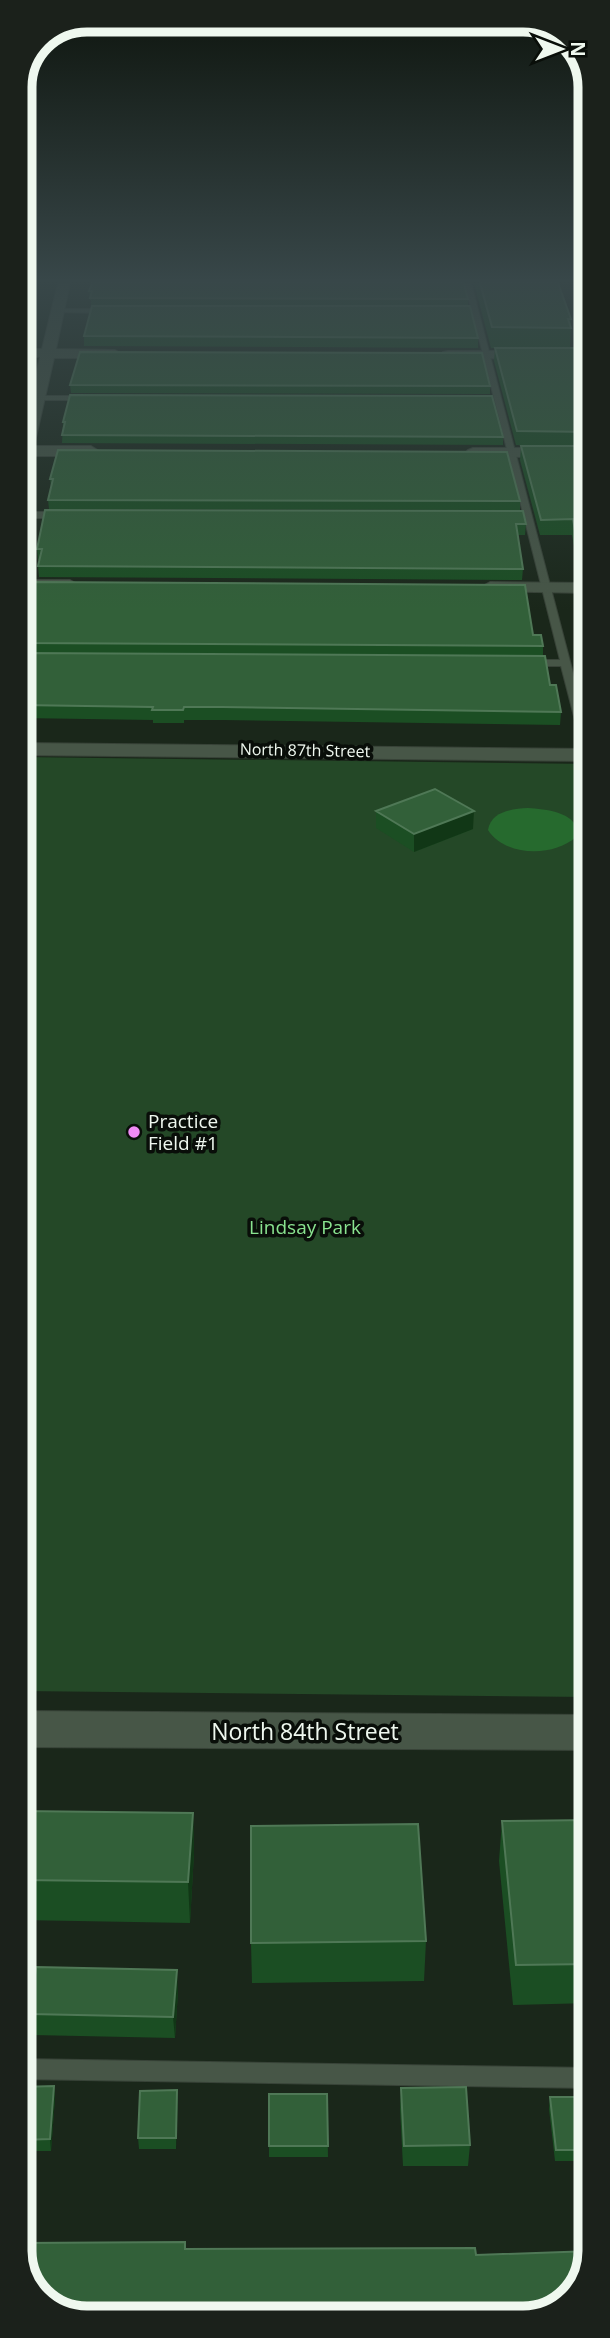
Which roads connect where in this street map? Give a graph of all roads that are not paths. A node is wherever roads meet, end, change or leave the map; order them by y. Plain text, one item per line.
1 (40, 392) edge
2 (496, 392) edge
3 (39, 398) junction
4 (103, 398) edge
5 (485, 399) edge
6 (498, 399) junction
7 (31, 424) edge
8 (31, 451) edge
9 (105, 452) edge
10 (459, 453) edge
11 (513, 453) junction
12 (578, 453) edge
13 (31, 515) edge
14 (78, 515) edge
15 (515, 516) edge
16 (529, 516) junction
17 (31, 585) edge
18 (92, 585) edge
19 (477, 587) edge
20 (546, 588) junction
21 (578, 588) edge
22 (509, 663) edge
23 (565, 663) junction
24 (578, 713) edge
25 (31, 749) edge
26 (578, 755) edge
27 (31, 1728) edge
28 (578, 1733) edge
29 (31, 2068) edge
30 (578, 2078) edge

1 - 3 street
2 - 6 lane
3 - 4 lane
3 - 7 street
5 - 6 lane
6 - 11 lane
8 - 9 street
10 - 11 street
11 - 12 street
11 - 16 lane
13 - 14 lane
15 - 16 lane
16 - 20 lane
17 - 18 street
19 - 20 street
20 - 21 street
20 - 23 lane
22 - 23 lane
23 - 24 lane
25 - 26 street, North 87th Street
27 - 28 street, North 84th Street
29 - 30 lane

